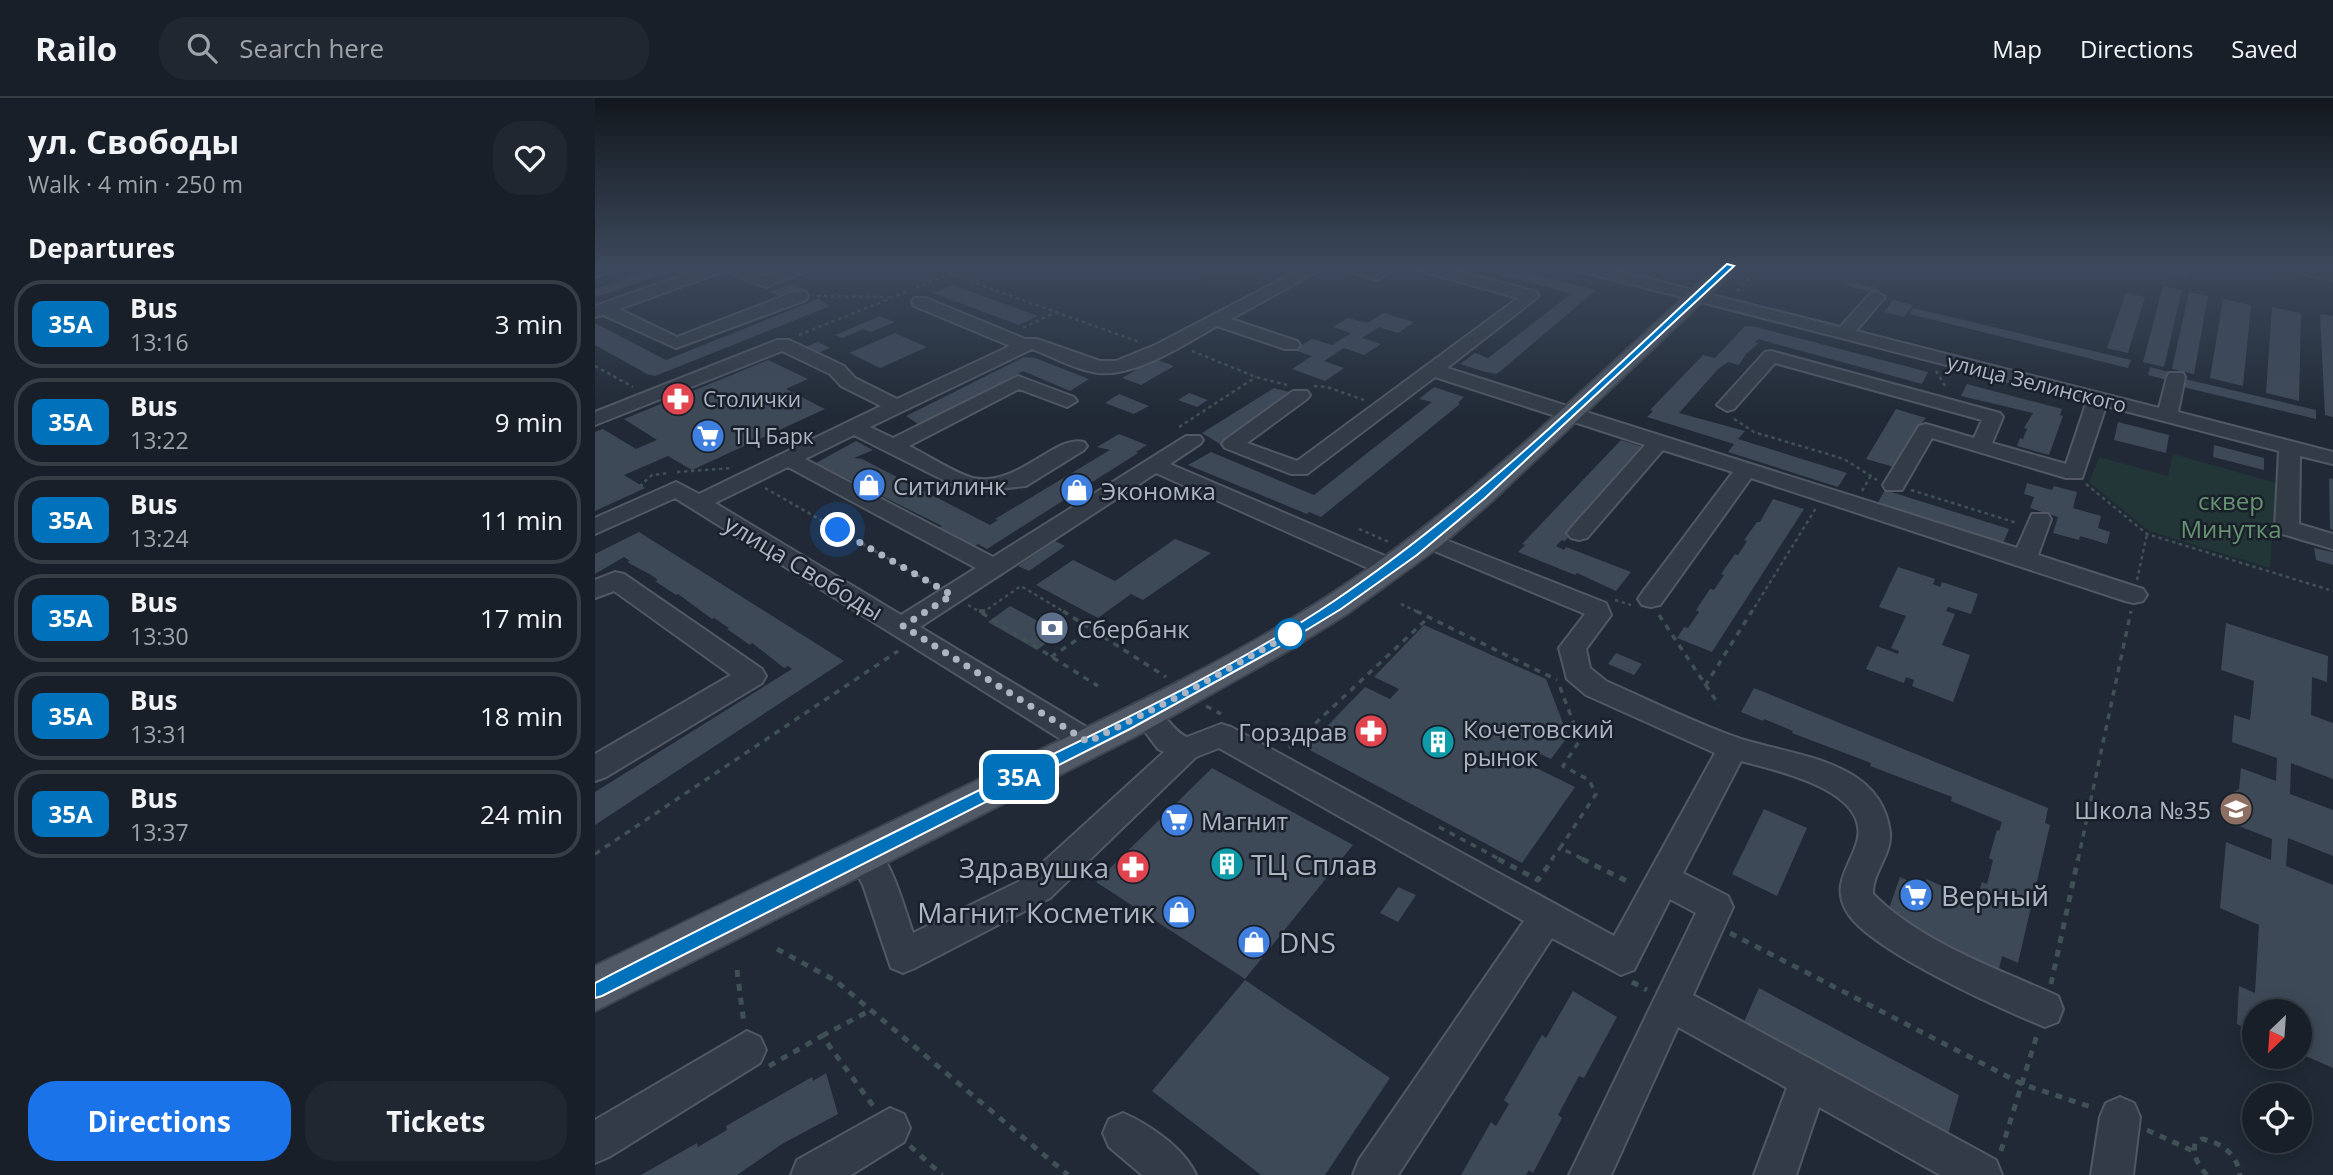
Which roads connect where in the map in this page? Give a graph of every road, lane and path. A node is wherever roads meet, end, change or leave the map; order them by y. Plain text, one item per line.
1 (614, 316) edge
2 (747, 316) edge
3 (847, 316) edge
4 (956, 316) edge
5 (1050, 316) edge
6 (1070, 316) edge
7 (1228, 316) edge
8 (1504, 316) edge
9 (1674, 316) edge
10 (1773, 316) edge
11 (1859, 316) edge
12 (1219, 321) junction
13 (1844, 334) junction
14 (1015, 340) junction
15 (783, 344) junction
16 (1291, 345) dead end
17 (1168, 346) junction
18 (1932, 363) dead end
19 (595, 366) edge
20 (1433, 370) junction
21 (1256, 377) junction
22 (2176, 377) dead end
23 (1300, 389) junction
24 (650, 397) junction
25 (2098, 399) junction
26 (1067, 401) dead end
27 (1941, 403) junction
28 (1727, 405) joint
29 (897, 406) junction
30 (1383, 407) junction
31 (1572, 415) junction
32 (2167, 416) junction
33 (595, 419) edge
34 (854, 427) junction
35 (1193, 440) joint
36 (1660, 441) junction
37 (894, 446) junction
38 (1077, 446) dead end
39 (1980, 446) junction
40 (2290, 447) junction
41 (2333, 458) edge
42 (787, 459) junction
43 (1155, 465) junction
44 (1746, 469) junction
45 (2074, 473) junction
46 (652, 475) dead end
47 (747, 478) junction
48 (1894, 485) junction
49 (1823, 497) dead end
50 (698, 503) junction
51 (2038, 524) joint
52 (595, 527) edge
53 (1579, 533) dead end
54 (2147, 534) junction
55 (1428, 540) junction
56 (2333, 542) edge
57 (2024, 559) junction
58 (995, 568) junction
59 (1395, 586) junction
60 (595, 590) edge
61 (2333, 591) edge
62 (952, 595) junction
63 (2134, 595) junction
64 (1655, 607) joint
65 (982, 613) junction
66 (1427, 618) junction
67 (1093, 629) junction
68 (900, 638) junction
69 (1051, 657) junction
70 (1145, 662) dead end
71 (1705, 686) junction
72 (1098, 687) dead end
73 (1719, 705) dead end
74 (1217, 712) dead end
75 (1146, 714) junction
76 (1229, 718) dead end
77 (1088, 742) junction
78 (1277, 742) dead end
79 (1289, 748) junction
80 (1733, 748) junction
81 (1186, 749) junction
82 (1301, 754) dead end
83 (595, 769) edge
84 (1431, 823) dead end
85 (1560, 848) junction
86 (595, 854) edge
87 (863, 856) junction
88 (1659, 887) junction
89 (1546, 916) junction
90 (1709, 922) junction
91 (777, 949) dead end
92 (1622, 976) dead end
93 (595, 989) edge
94 (1671, 1003) junction
95 (2045, 1009) junction
96 (871, 1010) junction
97 (822, 1036) junction
98 (752, 1061) joint
99 (1809, 1080) junction
100 (2022, 1084) junction
101 (2120, 1117) junction
102 (890, 1128) junction
103 (1123, 1133) dead end
104 (595, 1143) edge
105 (2193, 1151) junction
106 (1989, 1168) edge
107 (2242, 1174) edge
108 (812, 1175) edge
109 (942, 1175) edge
110 (1068, 1175) edge
111 (1175, 1175) edge
112 (1374, 1175) edge
113 (1590, 1175) edge
114 (1775, 1175) edge
115 (2112, 1175) edge
116 (2207, 1175) edge

1 - 2 street
3 - 15 path
4 - 14 lane
5 - 14 path
6 - 17 path
7 - 12 street
8 - 20 street
9 - 31 main road
10 - 13 street, улица Зелинского
11 - 13 street
12 - 16 street
12 - 17 street
13 - 25 street, улица Зелинского
14 - 17 street
14 - 29 street, улица Свободы
15 - 24 street
15 - 29 street
17 - 21 path
18 - 27 path
19 - 24 path
20 - 30 street
20 - 31 street
21 - 23 path
21 - 35 path
22 - 32 street
23 - 30 path
23 - 30 street
24 - 33 street
25 - 32 street, улица Зелинского
25 - 45 street
26 - 37 street
27 - 28 street
27 - 39 street
28 - 48 path
29 - 34 street, улица Свободы
31 - 36 street
31 - 55 main road
32 - 40 street, улица Зелинского
34 - 37 street
34 - 42 street, улица Свободы
35 - 43 street
36 - 44 street
36 - 53 street
37 - 38 street
39 - 45 street
39 - 48 street
40 - 41 street, улица Зелинского
40 - 56 street
42 - 47 street, улица Свободы
42 - 58 street
43 - 58 street
43 - 59 street
44 - 57 street
44 - 64 street
45 - 54 path
46 - 47 path
47 - 50 street, улица Свободы
47 - 62 path
48 - 51 path
49 - 71 path
50 - 52 street, улица Свободы
50 - 68 street, улица Свободы
51 - 57 street
54 - 61 path
54 - 63 path
55 - 59 main road
55 - 80 street
57 - 63 street
58 - 62 street
59 - 66 path
59 - 75 main road
60 - 83 street
62 - 65 path
62 - 68 street
63 - 95 path
64 - 71 path
65 - 67 path
65 - 69 path
66 - 79 path
66 - 85 path
67 - 69 path
67 - 70 path
68 - 77 street, улица Свободы
68 - 86 path
69 - 72 path
71 - 73 path
74 - 76 path
75 - 77 main road
75 - 81 street
77 - 87 main road
78 - 79 path
79 - 82 path
80 - 88 street
80 - 95 street
81 - 87 lane
81 - 89 street
84 - 85 path
85 - 88 path
87 - 93 main road
88 - 89 street
88 - 90 street
89 - 112 street
90 - 94 street
90 - 100 path
91 - 96 path
92 - 94 path
94 - 99 street
94 - 113 street
95 - 100 path
96 - 97 path
96 - 110 path
97 - 98 path
97 - 102 path
98 - 104 street
99 - 106 street
99 - 114 street
100 - 101 path
100 - 106 path
101 - 105 path
101 - 115 lane
102 - 108 street
102 - 109 path
103 - 111 street
105 - 107 path
105 - 116 path

